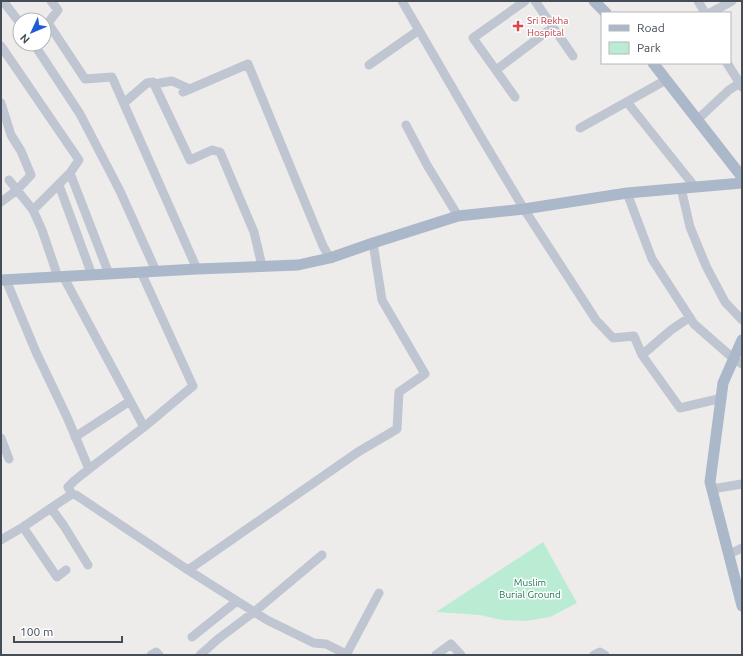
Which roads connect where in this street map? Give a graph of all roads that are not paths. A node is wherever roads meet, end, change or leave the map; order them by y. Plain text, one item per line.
1 (3, 1) edge
2 (51, 1) edge
3 (402, 1) edge
4 (525, 1) edge
5 (535, 1) edge
6 (594, 1) edge
7 (698, 1) edge
8 (732, 1) edge
9 (605, 12) edge
10 (704, 12) edge
11 (712, 12) edge
12 (12, 13) edge
13 (553, 27) junction
14 (419, 30) junction
15 (1, 46) edge
16 (39, 52) edge
17 (574, 56) dead end
18 (654, 64) edge
19 (728, 64) edge
20 (369, 65) dead end
21 (496, 70) junction
22 (666, 80) junction
23 (154, 84) junction
24 (741, 85) edge
25 (516, 97) dead end
26 (1, 102) edge
27 (627, 102) junction
28 (124, 103) junction
29 (697, 120) junction
30 (406, 125) dead end
31 (580, 128) dead end
32 (70, 173) junction
33 (742, 177) edge
34 (9, 180) dead end
35 (742, 183) edge
36 (59, 185) junction
37 (696, 187) junction
38 (681, 188) junction
39 (17, 190) junction
40 (627, 192) junction
41 (1, 202) edge
42 (524, 209) junction
43 (33, 210) junction
44 (458, 216) junction
45 (373, 243) junction
46 (330, 258) junction
47 (262, 266) junction
48 (197, 268) junction
49 (156, 271) junction
50 (141, 272) junction
51 (109, 274) junction
52 (92, 275) junction
53 (60, 276) junction
54 (3, 280) edge
55 (690, 317) junction
56 (742, 320) edge
57 (742, 340) edge
58 (642, 354) junction
59 (738, 361) edge
60 (722, 398) junction
61 (130, 401) junction
62 (144, 428) junction
63 (75, 437) junction
64 (1, 438) edge
65 (9, 459) dead end
66 (89, 469) junction
67 (742, 484) edge
68 (712, 489) junction
69 (72, 494) junction
70 (51, 508) junction
71 (23, 527) junction
72 (1, 540) edge
73 (742, 548) edge
74 (729, 554) junction
75 (322, 555) dead end
76 (88, 565) dead end
77 (66, 570) dead end
78 (188, 570) junction
79 (378, 593) dead end
80 (237, 601) junction
81 (742, 606) edge
82 (254, 612) junction
83 (192, 637) dead end
84 (151, 655) edge
85 (159, 655) edge
86 (200, 655) edge
87 (347, 655) edge
88 (436, 655) edge
89 (461, 655) edge
90 (594, 655) edge
91 (605, 655) edge

1 - 12 street
2 - 28 street
3 - 14 street
4 - 21 street
5 - 13 street
6 - 9 main road
7 - 10 street
8 - 11 street
13 - 17 street
13 - 21 street
14 - 20 street
14 - 42 street
15 - 32 street
16 - 49 street
18 - 22 main road
19 - 24 street
21 - 25 street
22 - 27 street
22 - 29 main road
23 - 28 street
23 - 46 street
23 - 47 street
24 - 29 street
26 - 39 street
27 - 31 street
27 - 37 street
28 - 48 street
29 - 33 main road
30 - 44 street
32 - 36 street
32 - 51 street
34 - 39 street
35 - 37 main road
36 - 43 street
36 - 52 street
37 - 38 main road
38 - 40 main road
38 - 56 street
39 - 41 street
39 - 43 street
40 - 42 main road
40 - 55 street
42 - 44 main road
42 - 58 street
43 - 53 street
44 - 45 main road
45 - 46 main road
45 - 78 street
46 - 47 main road
47 - 48 main road
48 - 49 main road
49 - 50 main road
50 - 51 main road
50 - 62 street
51 - 52 main road
52 - 53 main road
53 - 54 main road
53 - 61 street
54 - 63 street
55 - 58 street
55 - 59 street
57 - 59 main road
58 - 60 street
59 - 60 main road
60 - 68 main road
61 - 62 street
61 - 63 street
62 - 66 street
63 - 66 street
64 - 65 street
66 - 69 street
67 - 68 street
68 - 74 main road
69 - 70 street
69 - 78 street
70 - 71 street
70 - 76 street
71 - 72 street
71 - 77 street
73 - 74 street
74 - 81 main road
75 - 82 street
78 - 80 street
79 - 87 street
80 - 82 street
80 - 83 street
82 - 86 street
82 - 87 street
84 - 85 street
88 - 89 street
90 - 91 street

